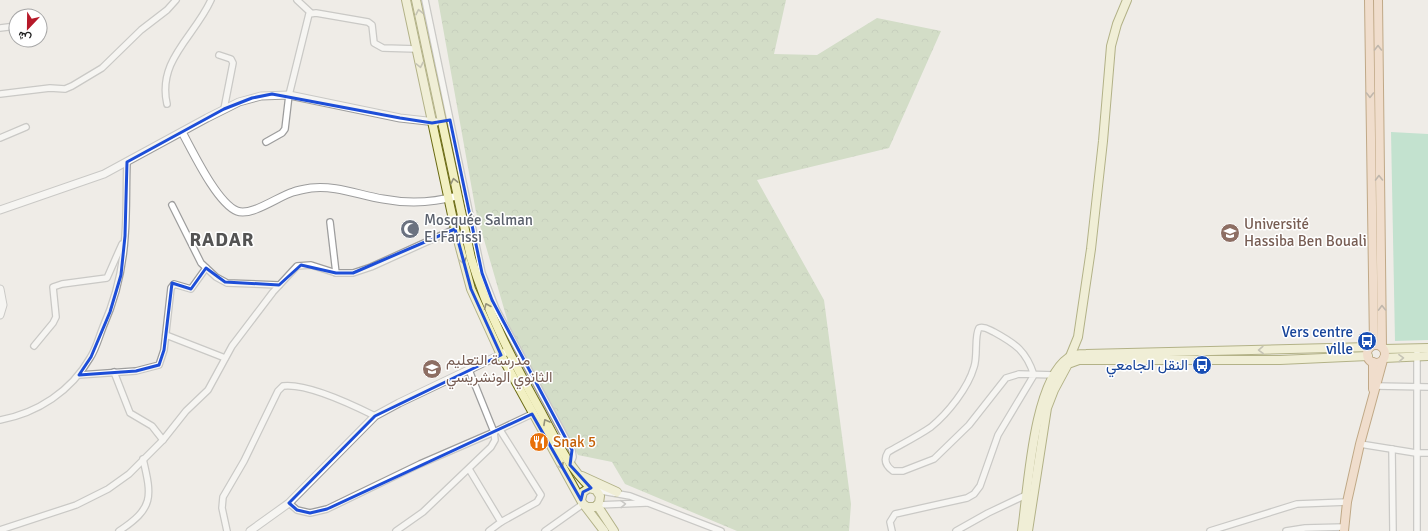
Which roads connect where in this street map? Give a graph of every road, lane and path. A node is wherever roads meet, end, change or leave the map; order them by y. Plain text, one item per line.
1 (176, 0) edge
2 (211, 0) edge
3 (297, 0) edge
4 (406, 0) edge
5 (416, 0) edge
6 (425, 0) edge
7 (1127, 0) edge
8 (1369, 0) edge
9 (1378, 0) edge
10 (311, 13) junction
11 (417, 49) junction
12 (219, 55) dead end
13 (0, 94) edge
14 (288, 95) junction
15 (167, 104) dead end
16 (224, 109) junction
17 (450, 120) junction
18 (432, 122) junction
19 (441, 122) junction
20 (26, 127) dead end
21 (182, 132) junction
22 (0, 138) edge
23 (266, 142) dead end
24 (127, 162) junction
25 (457, 196) junction
26 (449, 198) junction
27 (172, 205) dead end
28 (0, 210) edge
29 (330, 222) dead end
30 (455, 229) junction
31 (125, 236) junction
32 (206, 268) junction
33 (336, 273) junction
34 (279, 285) junction
35 (0, 289) edge
36 (0, 315) edge
37 (166, 335) junction
38 (34, 346) dead end
39 (1372, 346) junction
40 (1428, 348) edge
41 (504, 353) junction
42 (1384, 353) junction
43 (1417, 353) junction
44 (1428, 356) edge
45 (225, 358) junction
46 (1370, 359) junction
47 (1069, 360) junction
48 (469, 370) junction
49 (114, 372) junction
50 (79, 375) junction
51 (1034, 375) junction
52 (1058, 375) junction
53 (1376, 386) junction
54 (1417, 387) junction
55 (1428, 387) edge
56 (1372, 400) junction
57 (532, 414) junction
58 (375, 416) junction
59 (0, 420) edge
60 (500, 430) junction
61 (494, 432) junction
62 (163, 440) junction
63 (1360, 444) junction
64 (1392, 449) junction
65 (1416, 453) junction
66 (1428, 453) edge
67 (143, 459) junction
68 (570, 466) junction
69 (469, 469) junction
70 (576, 474) junction
71 (594, 489) junction
72 (617, 492) junction
73 (1031, 493) junction
74 (1347, 502) junction
75 (289, 503) junction
76 (583, 503) junction
77 (648, 503) junction
78 (597, 505) junction
79 (501, 522) junction
80 (1344, 529) edge
81 (0, 530) edge
82 (1310, 530) edge
83 (119, 531) edge
84 (227, 531) edge
85 (250, 531) edge
86 (396, 531) edge
87 (489, 531) edge
88 (545, 531) edge
89 (604, 531) edge
90 (614, 531) edge
91 (721, 531) edge
92 (892, 531) edge
93 (956, 531) edge
94 (1022, 531) edge
95 (1028, 531) edge
96 (1210, 531) edge
97 (1286, 531) edge
98 (1393, 531) edge
99 (1418, 531) edge

1 - 13 street
2 - 15 street
3 - 10 street
4 - 11 main road
19 -> 5 main road
6 - 17 street
7 - 47 main road
8 -> 39 main road
42 -> 9 main road
10 - 11 street
10 - 14 street
11 -> 18 main road
12 - 16 street
14 - 16 street
14 - 18 street
14 - 23 street
16 - 21 street
17 - 19 street
17 - 68 street
18 - 19 street
18 - 26 main road
25 -> 19 main road
20 - 22 street
21 - 24 street
21 - 26 street
24 - 28 street
24 - 31 street
25 - 26 street
41 -> 25 main road
26 - 30 main road
27 - 32 street
29 - 33 street
30 - 33 street
30 -> 41 main road
31 - 38 street
31 - 50 street
32 - 34 street
32 - 37 street
33 - 34 street
34 - 45 street
35 - 36 street
37 - 45 street
37 - 49 street
39 - 42 main road
39 - 46 main road
39 -> 47 main road
40 - 43 main road
41 - 48 street
41 - 57 main road
68 -> 41 main road
42 - 43 main road
42 - 46 main road
42 - 53 main road
43 - 44 main road
43 - 54 street
45 - 62 street
46 - 47 main road
46 - 56 main road
47 - 52 main road
48 - 58 street
48 - 61 street
49 - 50 street
49 - 62 street
50 - 59 street
51 - 51 street
51 - 52 street
51 - 92 street
52 - 73 main road
53 - 54 street
53 - 56 main road
54 - 55 street
54 - 65 street
56 - 63 main road
57 - 60 street
57 -> 76 main road
58 - 75 street
58 - 84 street
60 - 61 street
60 - 79 street
61 - 69 street
61 - 75 street
62 - 67 street
63 - 64 street
63 - 74 main road
64 - 65 street
64 - 98 street
65 - 66 street
65 - 99 street
67 - 81 street
67 - 83 street
68 - 70 main road
69 - 79 street
69 - 86 street
70 - 71 main road
70 - 72 main road
71 - 72 street
71 - 76 main road
71 - 78 main road
72 - 77 street
73 - 93 street
73 - 94 main road
73 - 95 main road
74 - 80 main road
74 - 96 street
75 - 85 street
76 - 78 main road
76 - 88 street
76 - 89 main road
78 -> 77 street
77 - 91 street
78 - 90 main road
79 - 87 street
80 - 82 street
82 - 97 street

